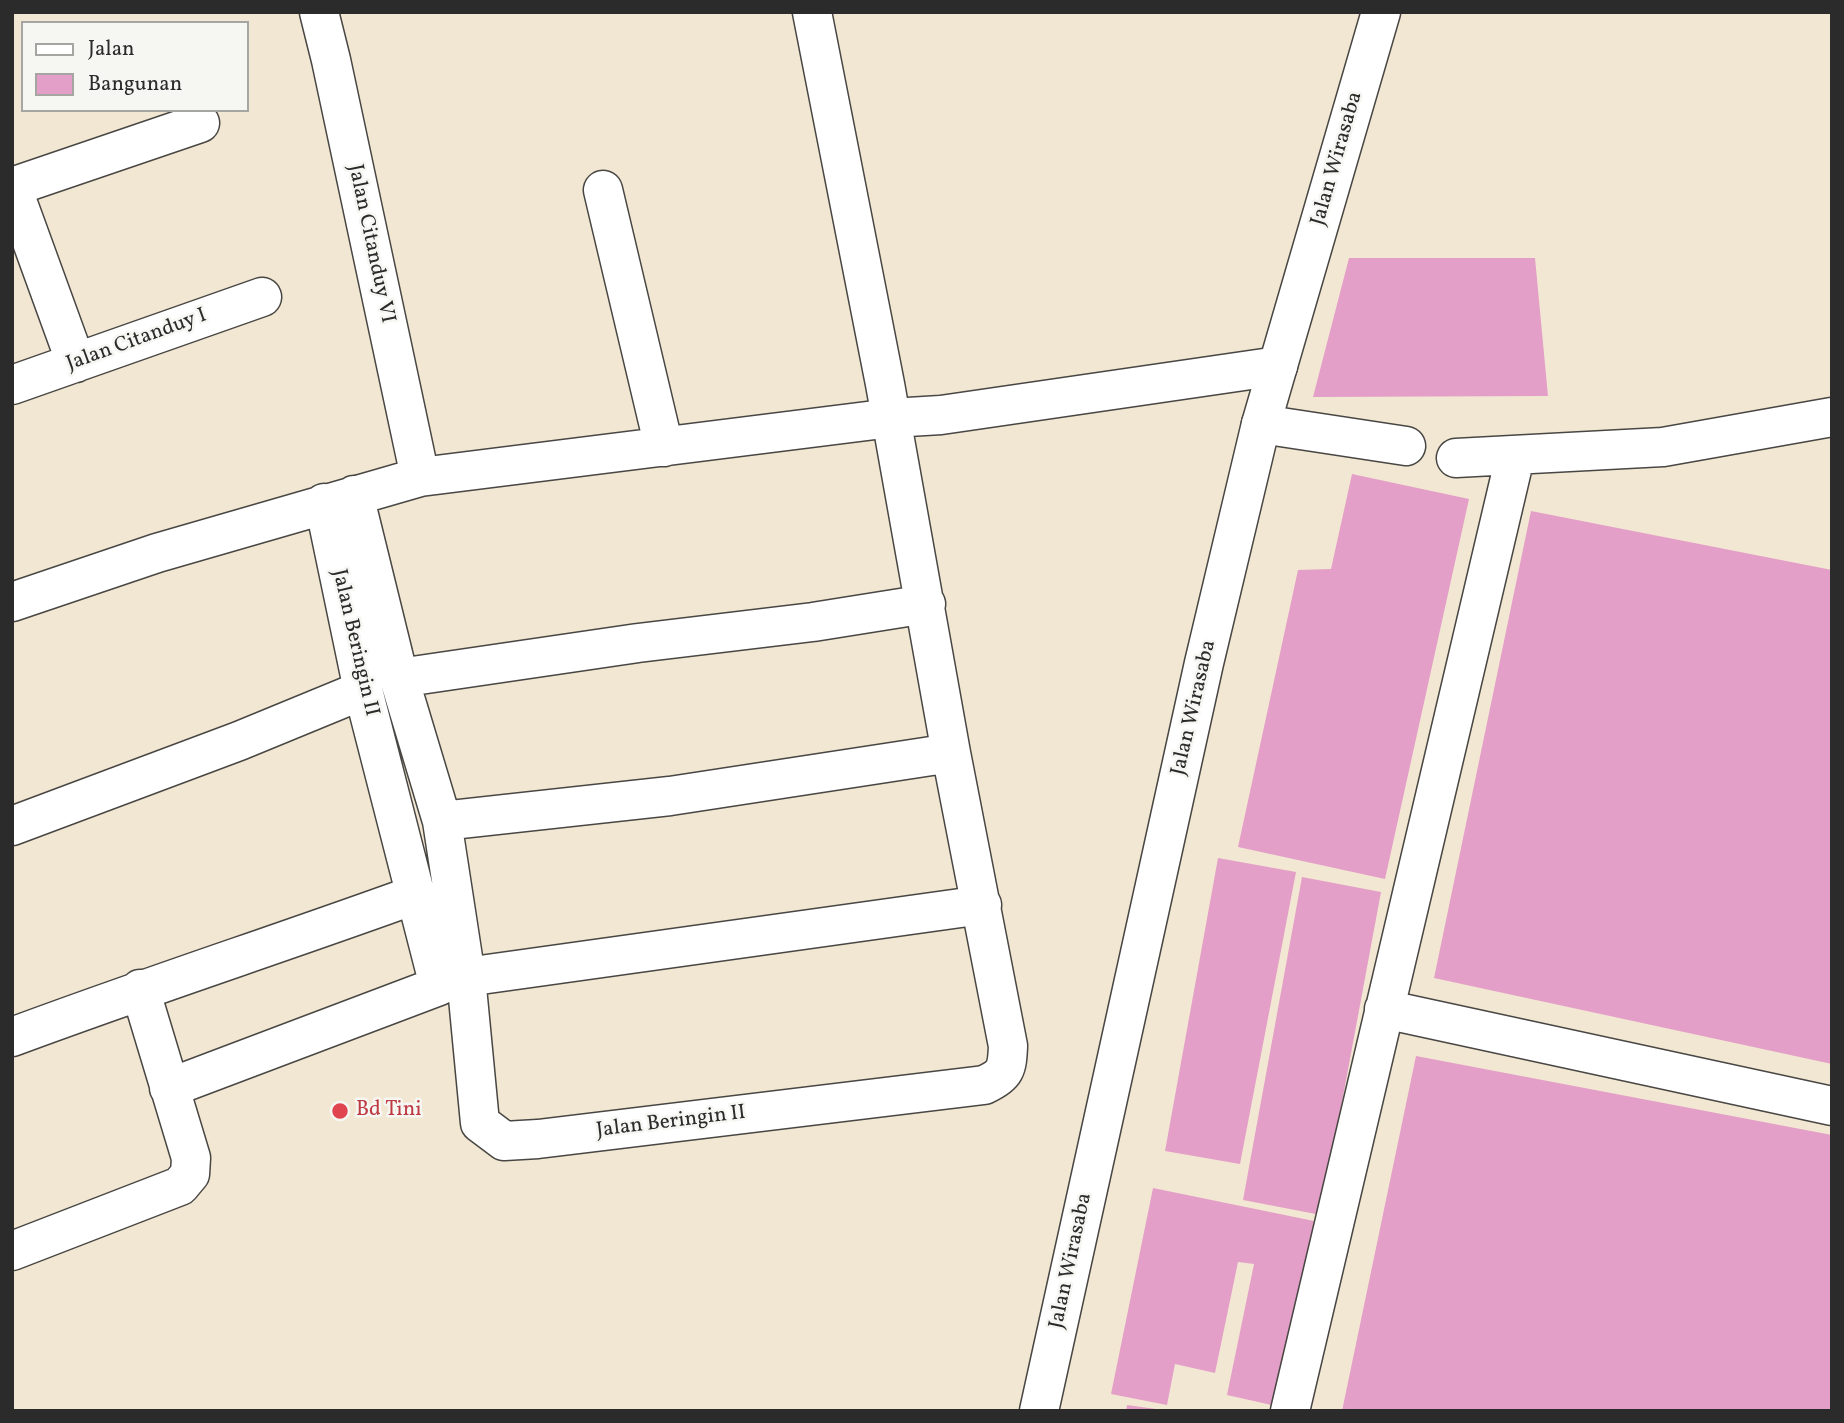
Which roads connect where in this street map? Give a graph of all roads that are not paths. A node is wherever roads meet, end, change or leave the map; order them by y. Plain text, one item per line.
1 (319, 12) edge
2 (812, 12) edge
3 (1381, 12) edge
4 (200, 124) dead end
5 (12, 187) edge
6 (603, 190) dead end
7 (262, 297) dead end
8 (76, 363) junction
9 (1278, 366) junction
10 (12, 385) edge
11 (1832, 417) edge
12 (891, 418) junction
13 (1261, 424) junction
14 (1406, 446) dead end
15 (664, 447) junction
16 (1515, 457) junction
17 (1456, 458) dead end
18 (420, 477) junction
19 (339, 499) junction
20 (12, 602) edge
21 (926, 604) junction
22 (399, 678) junction
23 (363, 691) junction
24 (951, 753) junction
25 (442, 821) junction
26 (12, 826) edge
27 (417, 894) junction
28 (982, 905) junction
29 (452, 981) junction
30 (140, 989) junction
31 (1384, 1009) junction
32 (12, 1037) edge
33 (169, 1088) junction
34 (1832, 1106) edge
35 (12, 1251) edge
36 (1040, 1411) edge
37 (1290, 1411) edge

1 - 18 street, Jalan Citanduy VI
2 - 12 street
3 - 9 street, Jalan Wirasaba
4 - 5 street
5 - 8 street
6 - 15 street
7 - 8 street, Jalan Citanduy I
8 - 10 street, Jalan Citanduy I
9 - 12 street
9 - 13 street, Jalan Wirasaba
11 - 16 street
12 - 15 street
12 - 21 street
13 - 14 street
13 - 36 street, Jalan Wirasaba
15 - 18 street
16 - 17 street
16 - 31 street
18 - 19 street
19 - 20 street
19 - 22 street
19 - 23 street, Jalan Beringin II
21 - 22 street
21 - 24 street
22 - 25 street
23 - 26 street
23 - 27 street, Jalan Beringin II
24 - 25 street
24 - 28 street
25 - 29 street
27 - 29 street, Jalan Beringin II
27 - 30 street
28 - 29 street
28 - 29 street, Jalan Beringin II
29 - 33 street
30 - 32 street
30 - 33 street
31 - 34 street
31 - 37 street
33 - 35 street

